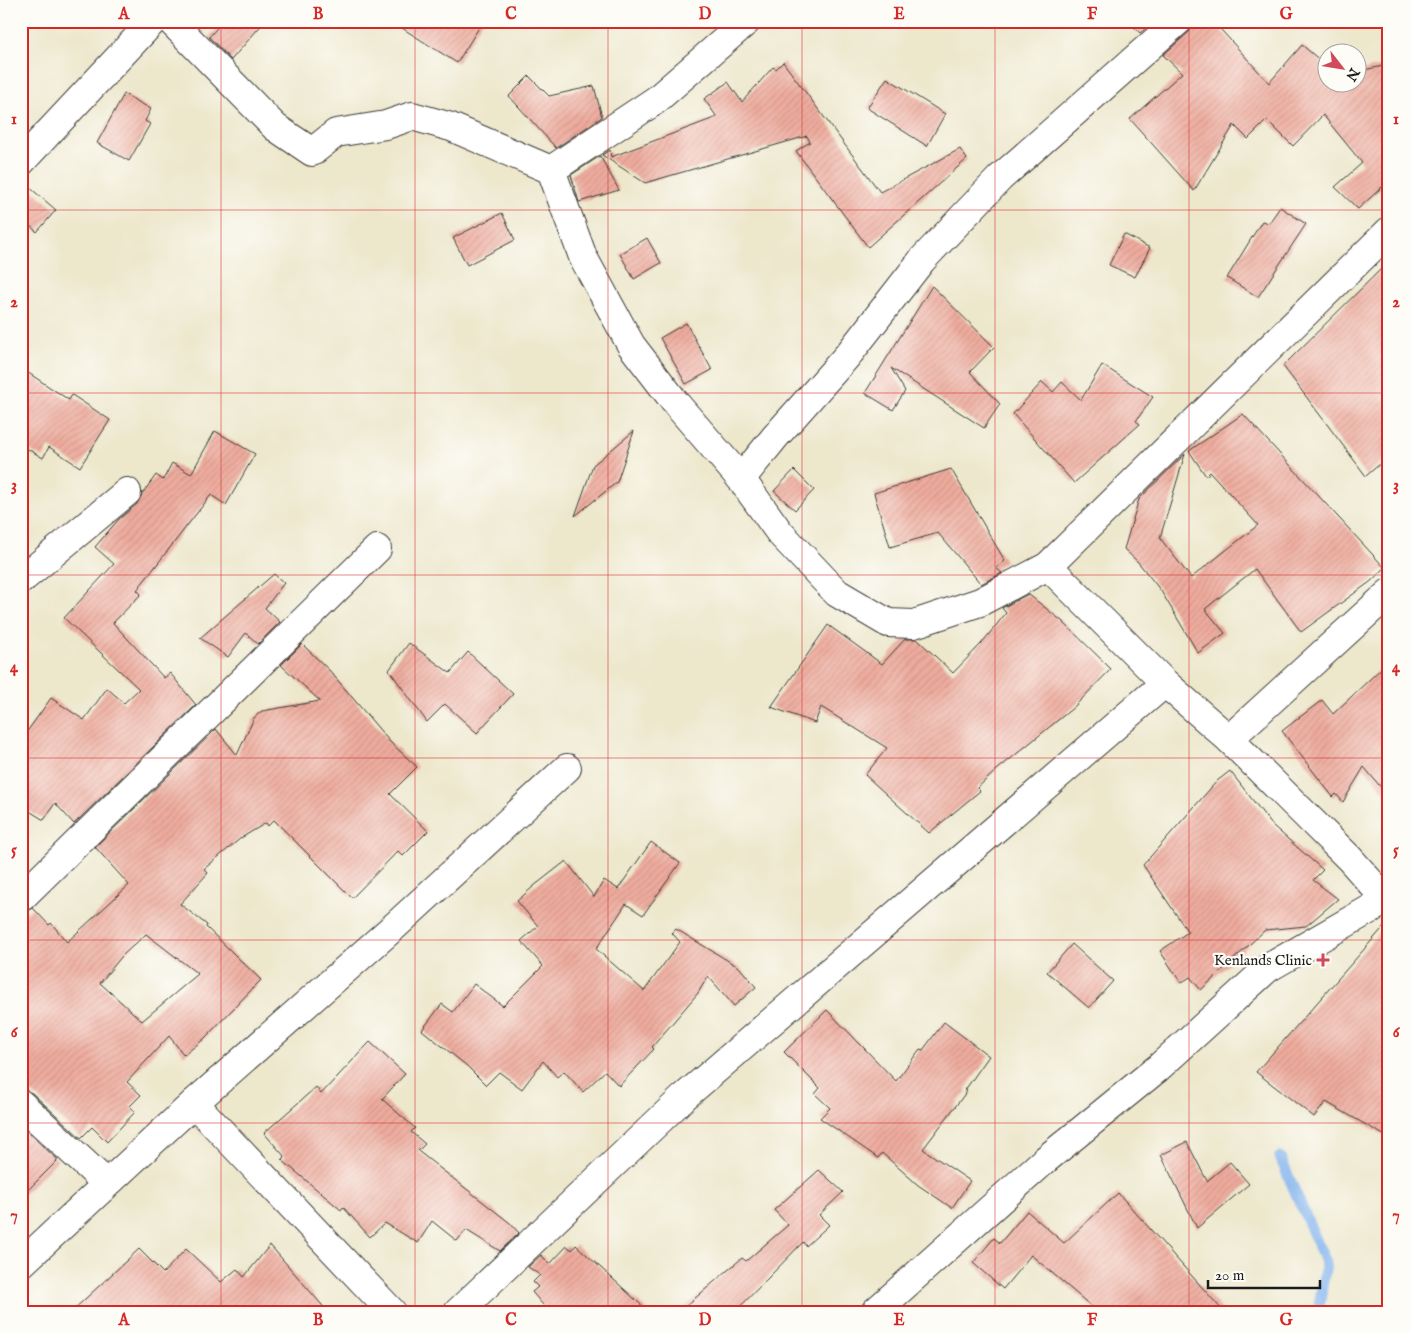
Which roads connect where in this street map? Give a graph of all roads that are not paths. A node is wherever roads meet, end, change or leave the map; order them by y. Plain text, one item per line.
1 (153, 21) edge
2 (171, 21) edge
3 (747, 21) edge
4 (1178, 21) edge
5 (21, 162) edge
6 (551, 170) junction
7 (1389, 231) edge
8 (741, 479) junction
9 (127, 492) dead end
10 (377, 549) dead end
11 (1048, 566) junction
12 (21, 580) edge
13 (1389, 593) edge
14 (1165, 683) junction
15 (1229, 738) junction
16 (568, 768) dead end
17 (21, 898) edge
18 (1388, 901) edge
19 (194, 1103) junction
20 (21, 1104) edge
21 (106, 1183) junction
22 (21, 1264) edge
23 (392, 1312) edge
24 (458, 1312) edge
25 (875, 1312) edge

1 - 5 street
2 - 6 street
3 - 6 street
4 - 8 street
6 - 8 street
7 - 11 street
8 - 11 street
9 - 12 street
10 - 17 street
11 - 14 street
13 - 15 street
14 - 15 street
14 - 24 street
15 - 18 street
16 - 19 street
18 - 25 street
19 - 21 street
19 - 23 street
20 - 21 street
21 - 22 street

